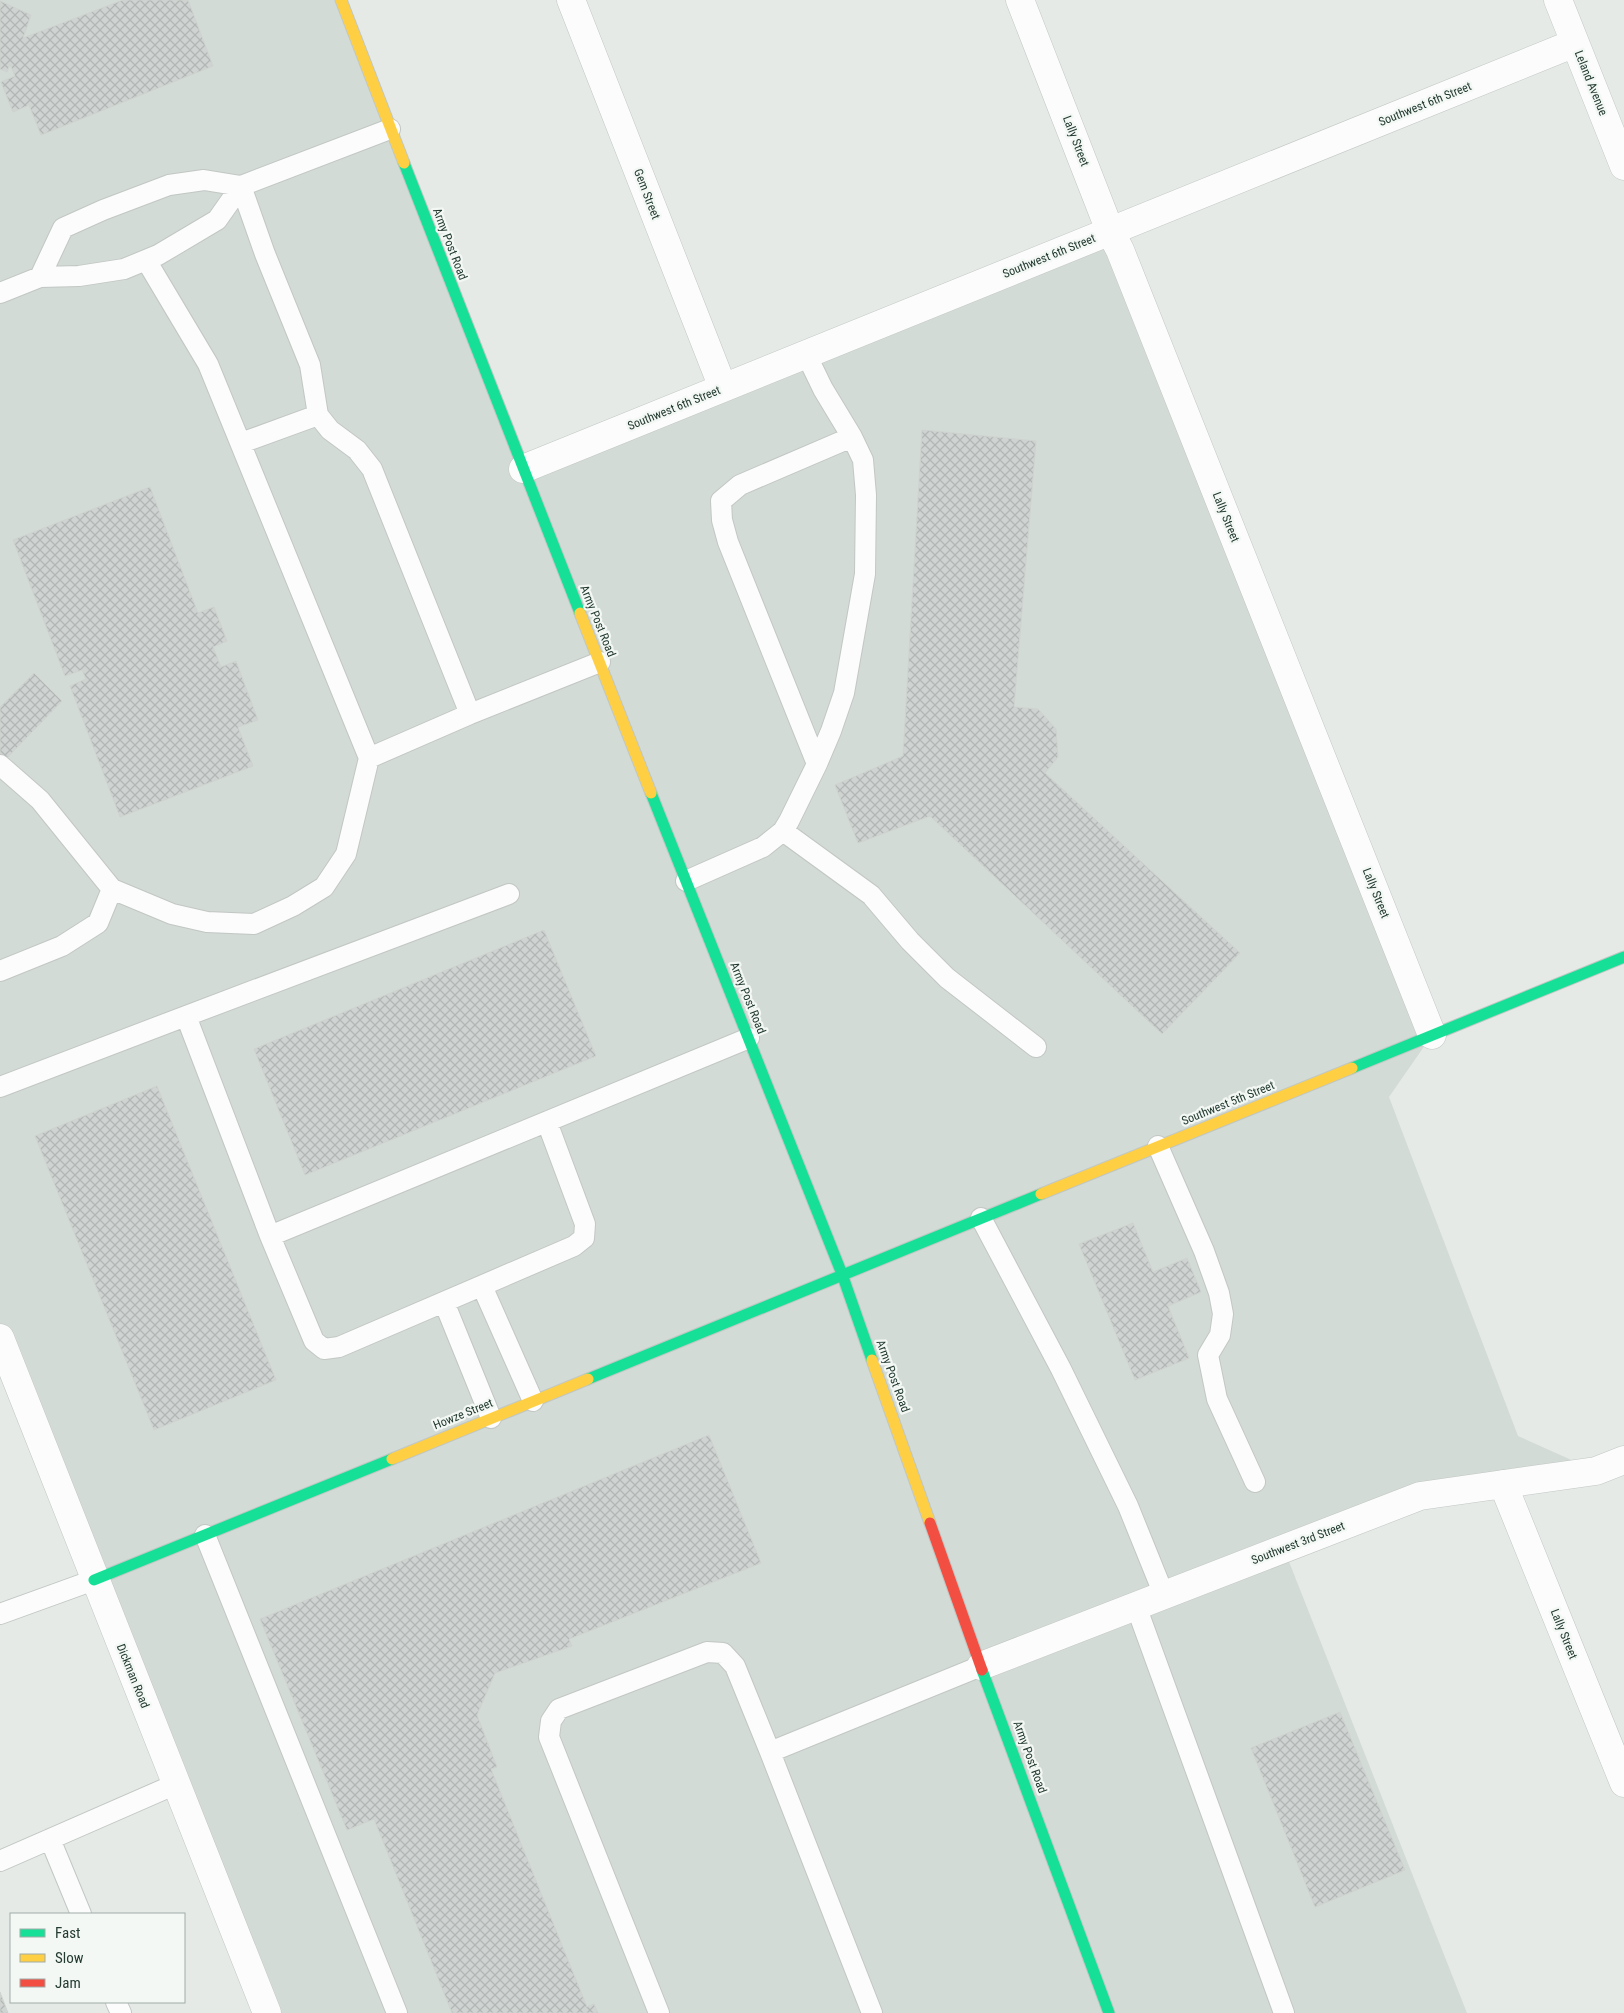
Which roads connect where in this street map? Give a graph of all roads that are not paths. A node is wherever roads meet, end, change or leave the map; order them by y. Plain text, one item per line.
1 (341, 0) edge
2 (571, 0) edge
3 (1020, 0) edge
4 (1558, 0) edge
5 (1575, 43) junction
6 (390, 129) junction
7 (1624, 166) edge
8 (241, 186) junction
9 (1110, 231) junction
10 (146, 260) junction
11 (40, 276) junction
12 (0, 293) edge
13 (806, 354) junction
14 (723, 388) junction
15 (318, 415) junction
16 (852, 437) junction
17 (241, 443) junction
18 (523, 469) junction
19 (600, 662) junction
20 (470, 714) junction
21 (369, 758) junction
22 (817, 764) junction
23 (0, 765) edge
24 (783, 831) junction
25 (686, 881) junction
26 (112, 889) junction
27 (509, 894) dead end
28 (1624, 957) edge
29 (0, 971) edge
30 (186, 1016) junction
31 (1432, 1035) junction
32 (749, 1038) junction
33 (1036, 1047) dead end
34 (0, 1087) edge
35 (547, 1122) junction
36 (1158, 1146) junction
37 (981, 1218) junction
38 (270, 1236) junction
39 (842, 1274) junction
40 (482, 1286) junction
41 (444, 1302) junction
42 (0, 1338) edge
43 (532, 1401) junction
44 (491, 1418) junction
45 (1624, 1460) edge
46 (1255, 1482) dead end
47 (1503, 1484) junction
48 (205, 1534) junction
49 (94, 1580) junction
50 (1164, 1595) junction
51 (1136, 1606) junction
52 (0, 1614) edge
53 (981, 1666) junction
54 (770, 1752) junction
55 (1624, 1783) edge
56 (176, 1784) junction
57 (50, 1839) junction
58 (0, 1861) edge
59 (81, 1913) edge
60 (267, 2013) edge
61 (396, 2013) edge
62 (659, 2013) edge
63 (872, 2013) edge
64 (1109, 2013) edge
65 (1284, 2013) edge

1 - 6 main road, Army Post Road
2 - 14 street, Gem Street
3 - 9 street, Lally Street
4 - 5 street, Leland Avenue
5 - 7 street, Leland Avenue
5 - 9 street, Southwest 6th Street
6 - 8 lane
6 - 18 main road, Army Post Road
8 - 10 lane
8 - 11 lane
8 - 15 lane
9 - 13 street, Southwest 6th Street
9 - 31 street, Lally Street
10 - 11 lane
10 - 17 lane
11 - 12 lane
13 - 14 street, Southwest 6th Street
13 - 16 lane
14 - 18 street, Southwest 6th Street
15 - 17 lane
15 - 20 lane
16 - 22 lane
16 - 22 lane
17 - 21 lane
18 - 19 main road, Army Post Road
19 - 20 lane
19 - 25 main road, Army Post Road
20 - 21 lane
21 - 26 lane
22 - 24 lane
23 - 26 lane
24 - 25 lane
24 - 33 lane
25 - 32 main road, Army Post Road
26 - 29 lane
27 - 30 lane
28 - 31 main road, Southwest 5th Street
30 - 34 lane
30 - 38 lane
31 - 36 main road, Southwest 5th Street
32 - 35 lane
32 - 39 main road, Army Post Road
35 - 38 lane
35 - 40 lane
36 - 37 main road, Southwest 5th Street
36 - 46 lane
37 - 39 main road, Southwest 5th Street
37 - 50 lane
38 - 41 lane
39 - 43 main road, Howze Street
39 - 53 main road, Army Post Road
40 - 41 lane
40 - 43 lane
41 - 44 lane
42 - 49 street, Dickman Road
43 - 44 main road, Howze Street
44 - 48 main road, Howze Street
45 - 47 street, Southwest 3rd Street
47 - 50 street, Southwest 3rd Street
47 - 55 street, Lally Street
48 - 49 main road, Howze Street
48 - 61 lane
49 - 52 lane
49 - 56 street, Dickman Road
50 - 51 street, Southwest 3rd Street
51 - 53 street, Southwest 3rd Street
51 - 65 lane
53 - 54 lane
53 - 64 main road, Army Post Road
54 - 62 lane
54 - 63 lane
56 - 57 lane
56 - 60 street, Dickman Road
57 - 58 lane
57 - 59 lane

